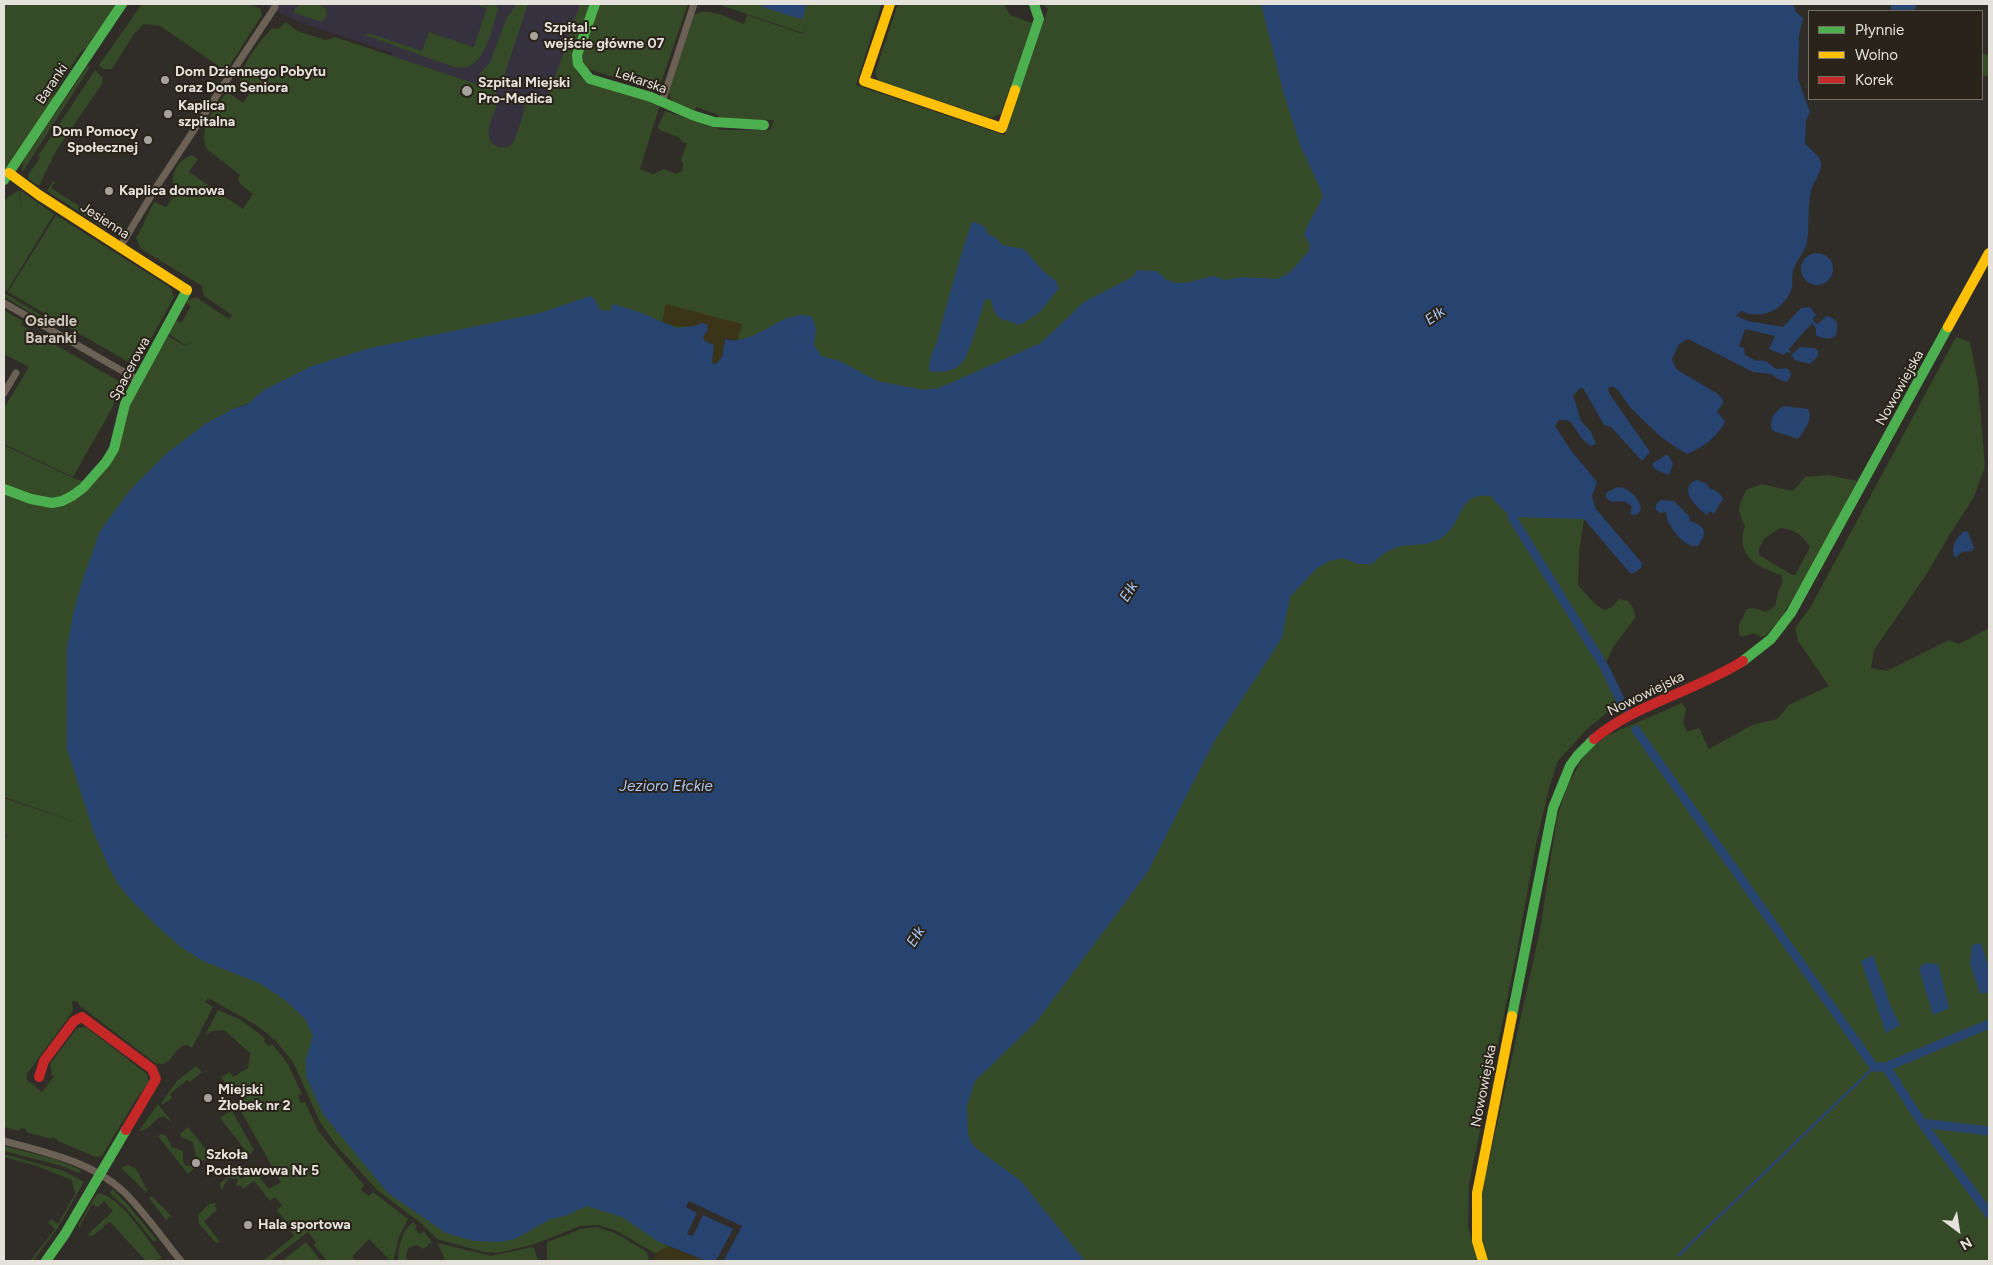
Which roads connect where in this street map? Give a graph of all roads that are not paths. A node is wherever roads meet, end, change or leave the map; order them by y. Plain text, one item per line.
1 (122, 4) edge
2 (595, 4) edge
3 (694, 4) edge
4 (890, 4) edge
5 (1034, 4) edge
6 (275, 7) dead end
7 (662, 102) junction
8 (764, 125) dead end
9 (6, 176) edge
10 (120, 247) junction
11 (1988, 258) edge
12 (188, 291) joint
13 (4, 303) edge
14 (16, 373) dead end
15 (138, 380) junction
16 (4, 393) edge
17 (4, 489) edge
18 (39, 1077) dead end
19 (4, 1141) edge
20 (99, 1174) junction
21 (46, 1261) edge
22 (181, 1261) edge
23 (1483, 1261) edge

1 - 9 street, Baranki
2 - 7 street, Lekarska
3 - 7 street
4 - 5 street
6 - 10 street
7 - 8 street, Lekarska
9 - 10 street, Jesienna
10 - 12 street, Jesienna
11 - 23 street, Nowowiejska
12 - 15 street, Spacerowa
13 - 15 street
14 - 16 street
15 - 17 street, Spacerowa
18 - 20 street
19 - 20 street
20 - 21 street
20 - 22 street

